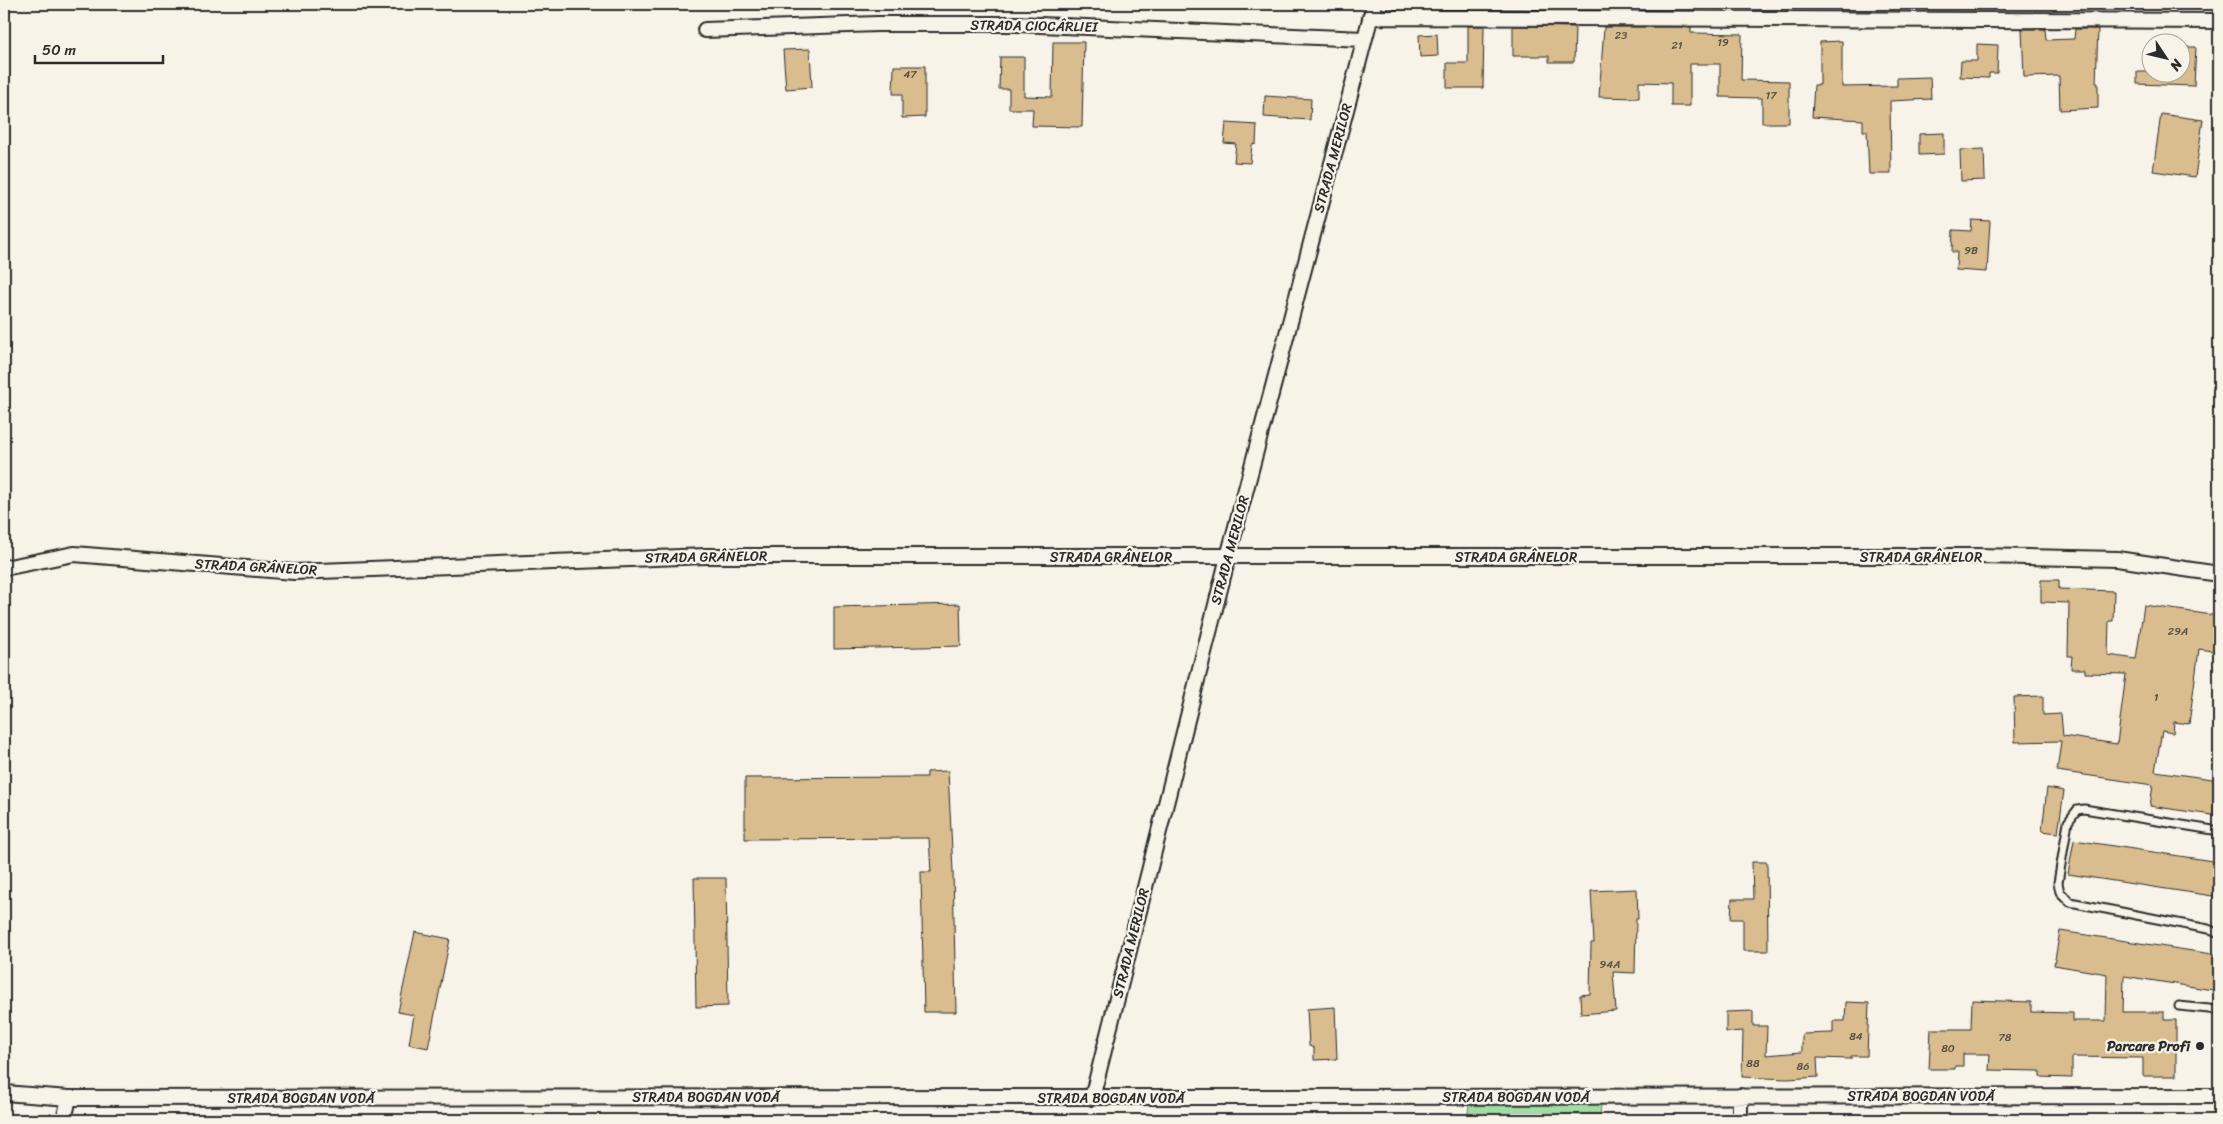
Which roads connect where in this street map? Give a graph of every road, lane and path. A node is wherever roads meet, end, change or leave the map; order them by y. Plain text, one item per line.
1 (1372, 10) edge
2 (2219, 21) edge
3 (705, 30) dead end
4 (1364, 39) junction
5 (1228, 557) junction
6 (4, 568) edge
7 (2219, 574) edge
8 (2219, 831) edge
9 (2219, 934) edge
10 (2179, 1006) dead end
11 (2219, 1010) edge
12 (4, 1093) edge
13 (1740, 1096) junction
14 (2219, 1096) edge
15 (69, 1098) junction
16 (1092, 1098) junction
17 (64, 1120) edge
18 (1740, 1120) edge

1 - 2 street
1 - 4 street, STRADA MERILOR
3 - 4 street, STRADA CIOCÂRLIEI
4 - 5 street, STRADA MERILOR
5 - 6 street, STRADA GRÂNELOR
5 - 7 street, STRADA GRÂNELOR
5 - 16 street, STRADA MERILOR
8 - 9 lane
10 - 11 lane
12 - 15 street, STRADA BOGDAN VODĂ
13 - 14 street, STRADA BOGDAN VODĂ
13 - 16 street, STRADA BOGDAN VODĂ
13 - 18 street
15 - 16 street, STRADA BOGDAN VODĂ
15 - 17 street

